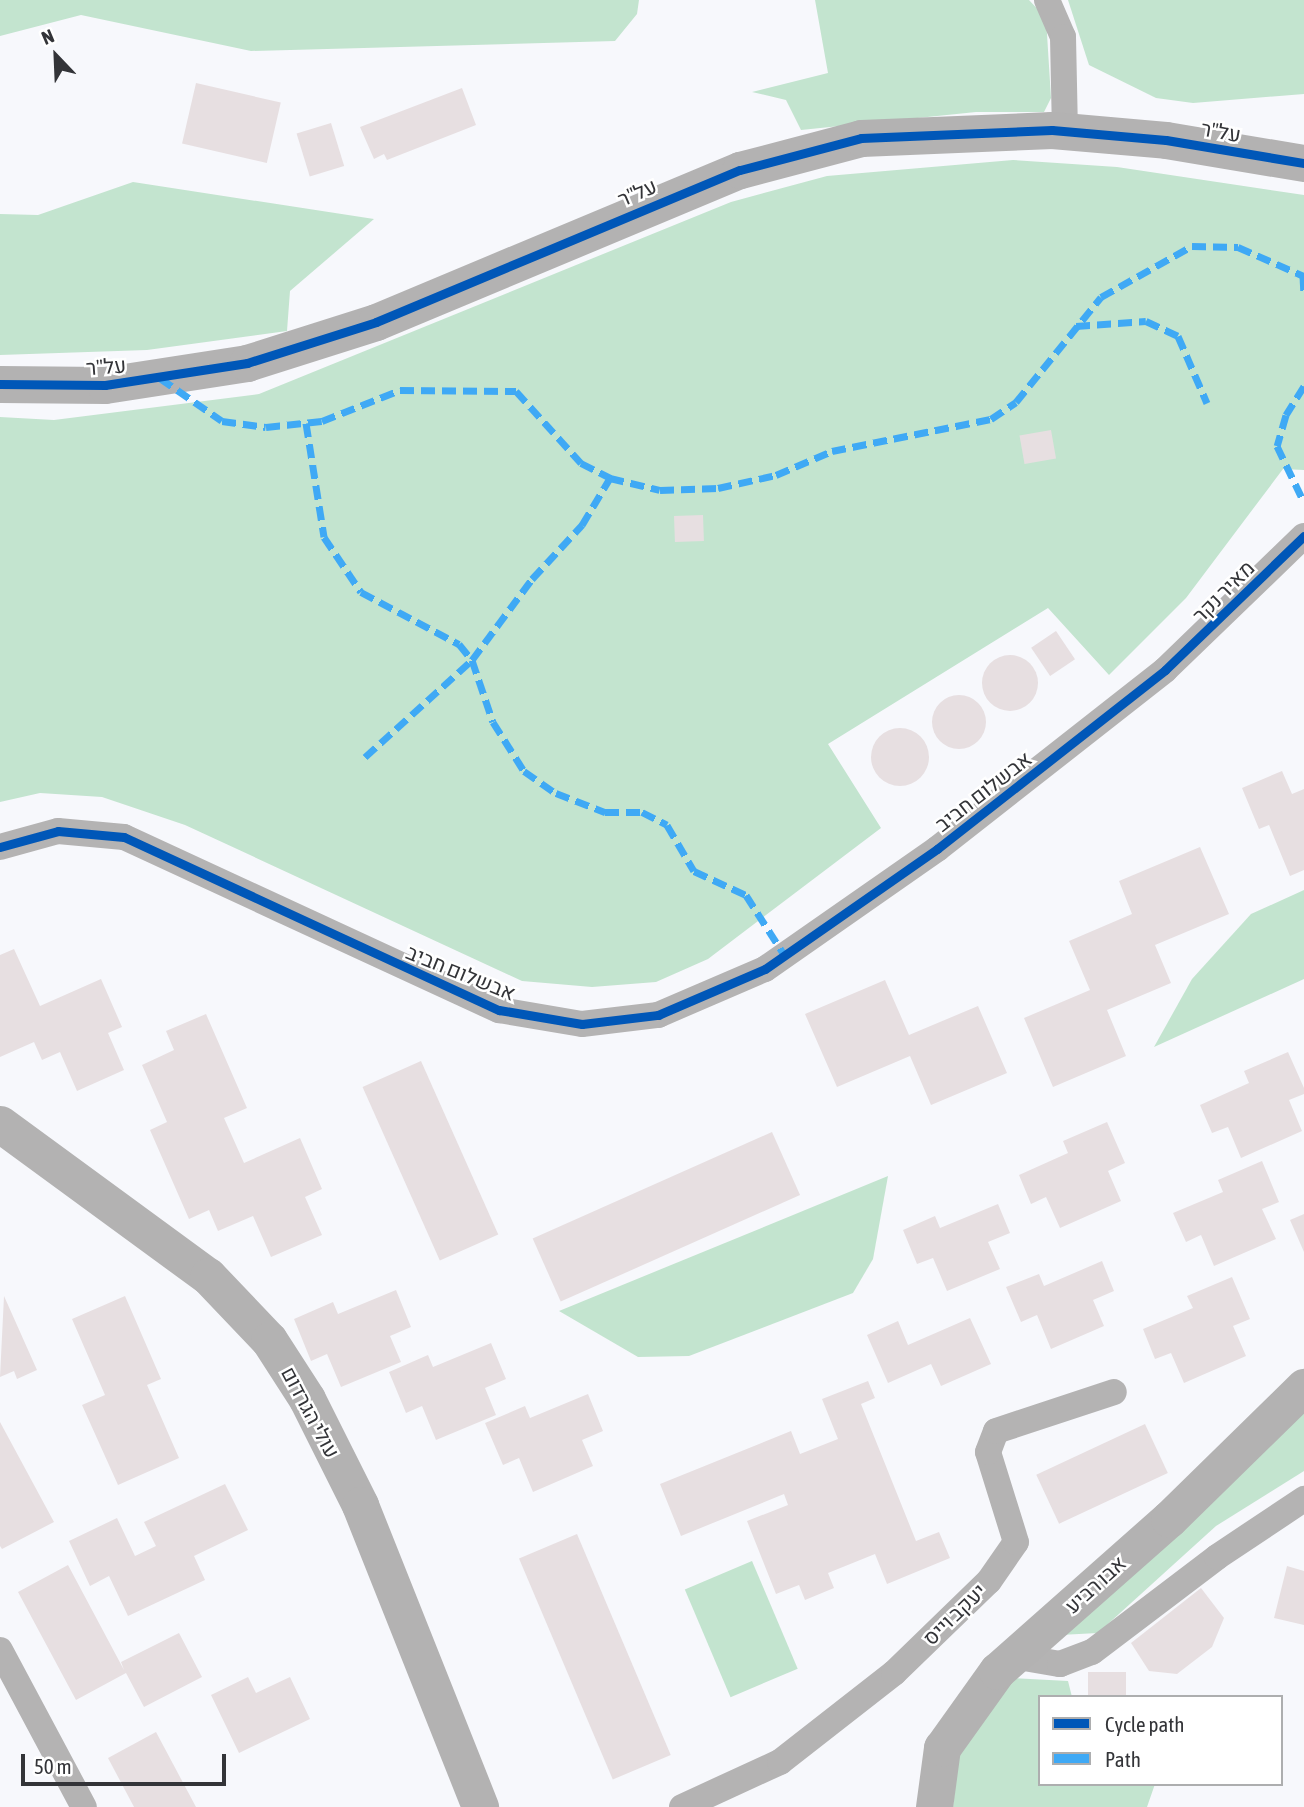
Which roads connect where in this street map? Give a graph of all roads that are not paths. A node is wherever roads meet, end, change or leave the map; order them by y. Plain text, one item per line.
1 (1047, 0) edge
2 (1065, 131) junction
3 (1304, 163) edge
4 (0, 384) edge
5 (1304, 536) edge
6 (1165, 670) joint
7 (0, 847) edge
8 (0, 1124) edge
9 (1304, 1388) edge
10 (1114, 1392) dead end
11 (1304, 1499) edge
12 (0, 1650) edge
13 (1013, 1656) junction
14 (84, 1807) edge
15 (480, 1807) edge
16 (682, 1807) edge
17 (934, 1807) edge

1 - 2 street
2 - 3 street, על"ר
2 - 4 street, על"ר
5 - 6 street, מאיר נקר
6 - 7 street, אבשלום חביב
8 - 15 street, עולי הגרדום
9 - 13 street, אבו רביע
10 - 16 street, יעקב וייס
11 - 13 street
12 - 14 street
13 - 17 street, אבו רביע

